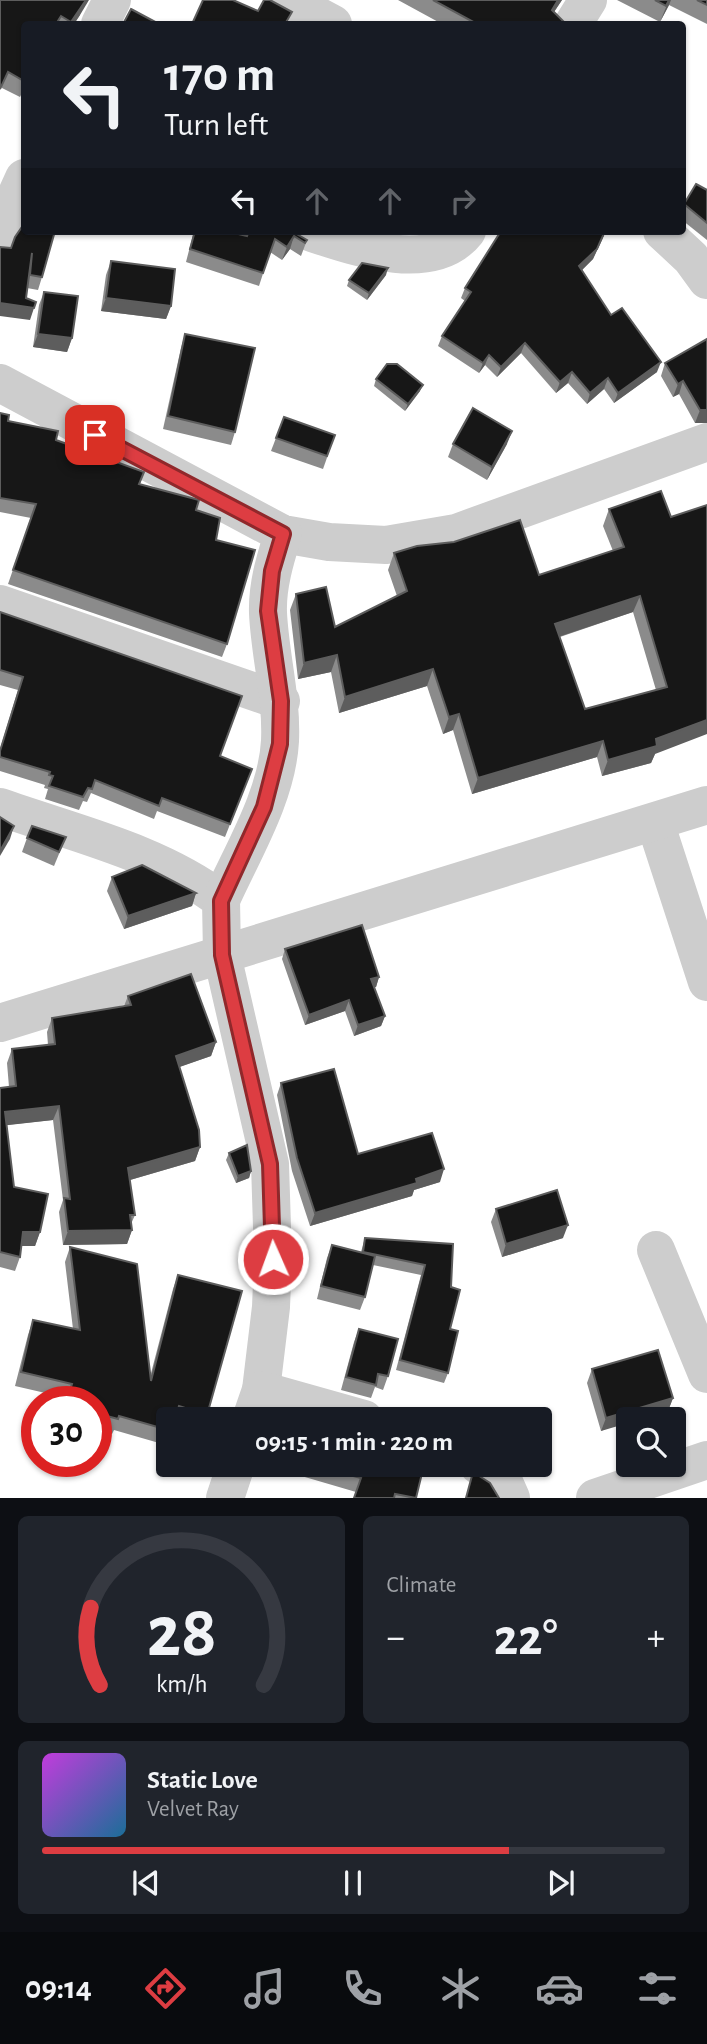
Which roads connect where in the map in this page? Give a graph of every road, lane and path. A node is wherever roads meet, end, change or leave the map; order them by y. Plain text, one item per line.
1 (112, 0) edge
2 (288, 0) edge
3 (588, 0) edge
4 (102, 21) edge
5 (327, 21) edge
6 (575, 21) edge
7 (21, 185) edge
8 (0, 231) edge
9 (318, 235) edge
10 (461, 235) edge
11 (666, 235) edge
12 (707, 280) edge
13 (0, 383) edge
14 (707, 442) edge
15 (283, 534) junction
16 (0, 604) edge
17 (281, 701) junction
18 (707, 805) edge
19 (0, 807) edge
20 (655, 822) junction
21 (221, 901) junction
22 (222, 955) junction
23 (707, 982) edge
24 (0, 1023) edge
25 (656, 1250) dead end
26 (707, 1374) edge
27 (256, 1405) edge
28 (707, 1460) edge
29 (232, 1477) edge
30 (498, 1477) edge
31 (225, 1498) edge
32 (511, 1498) edge
33 (595, 1498) edge

1 - 4 street
2 - 5 street
3 - 6 street
7 - 8 street
9 - 10 street
11 - 12 street
13 - 15 street
14 - 15 street
15 - 17 street
16 - 17 street
17 - 21 street
18 - 20 street
19 - 21 street
20 - 22 street
20 - 23 street
21 - 22 street
22 - 24 street
22 - 27 street
25 - 26 street
28 - 33 street
29 - 31 street
30 - 32 street

